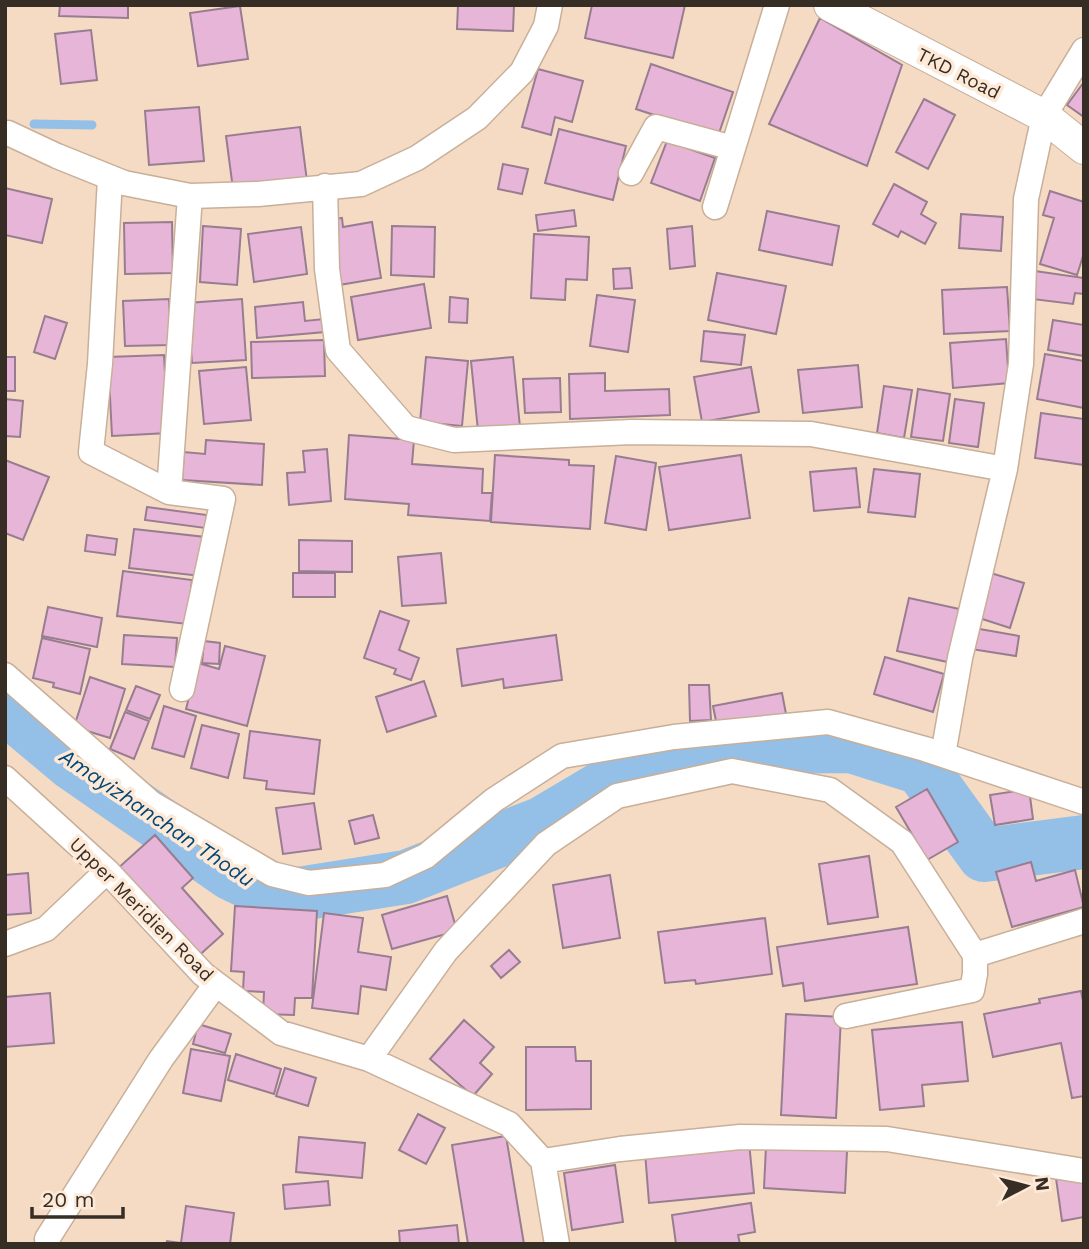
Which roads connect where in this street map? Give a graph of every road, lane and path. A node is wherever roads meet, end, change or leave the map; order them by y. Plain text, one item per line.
1 (550, 5) edge
2 (777, 5) edge
3 (830, 5) edge
4 (1084, 50) edge
5 (1044, 116) junction
6 (5, 134) edge
7 (733, 148) junction
8 (1084, 148) edge
9 (631, 173) dead end
10 (110, 178) junction
11 (326, 186) junction
12 (190, 197) junction
13 (715, 207) dead end
14 (1005, 469) junction
15 (169, 492) junction
16 (5, 675) edge
17 (182, 689) dead end
18 (943, 755) junction
19 (5, 778) edge
20 (1084, 802) edge
21 (107, 871) junction
22 (1084, 921) edge
23 (5, 944) edge
24 (975, 955) junction
25 (216, 984) junction
26 (846, 1016) dead end
27 (369, 1059) junction
28 (543, 1161) junction
29 (1084, 1171) edge
30 (48, 1244) edge
31 (557, 1244) edge

1 - 11 street
2 - 7 street
3 - 5 street, TKD Road
4 - 5 street
5 - 8 street, TKD Road
5 - 14 street
6 - 10 street
7 - 9 street
7 - 13 street
10 - 12 street
10 - 15 street
11 - 12 street
11 - 14 street
12 - 15 street
14 - 18 street
15 - 17 street
16 - 18 street
18 - 20 street
19 - 21 street, Upper Meridien Road
21 - 23 street
21 - 25 street, Upper Meridien Road
22 - 24 street
24 - 26 street
24 - 27 street
25 - 27 street, Upper Meridien Road
25 - 30 street
27 - 28 street, Upper Meridien Road
28 - 29 street
28 - 31 street

